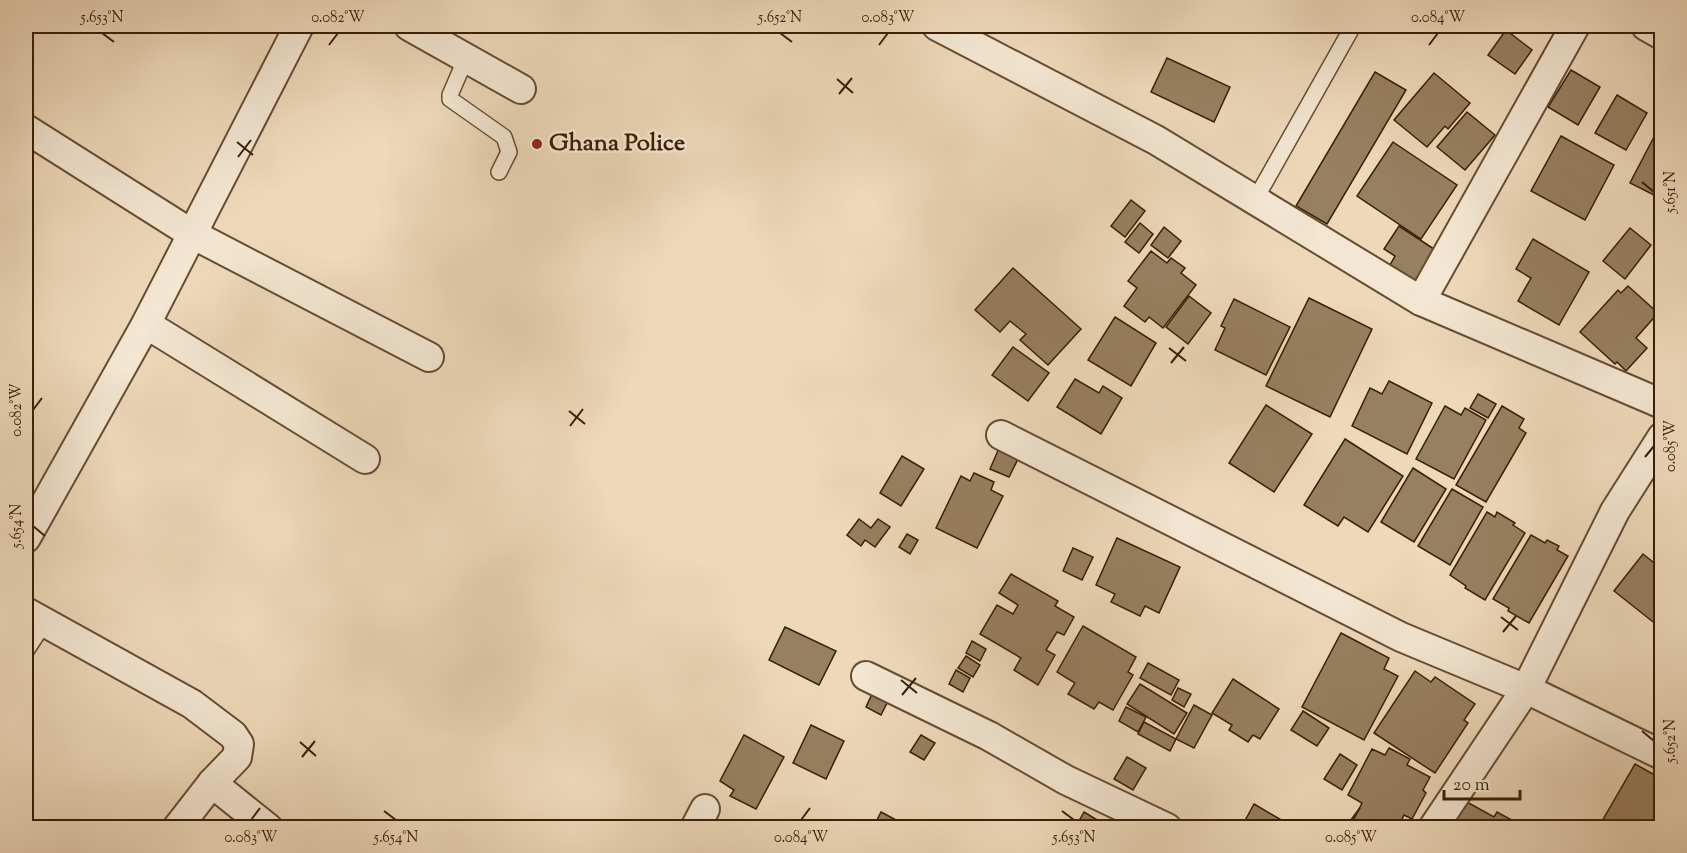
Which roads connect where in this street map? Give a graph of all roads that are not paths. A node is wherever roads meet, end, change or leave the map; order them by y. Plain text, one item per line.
1 (299, 26) edge
2 (409, 26) edge
3 (937, 26) edge
4 (1353, 26) edge
5 (1575, 26) edge
6 (1646, 26) edge
7 (1662, 35) edge
8 (465, 58) junction
9 (521, 89) dead end
10 (26, 129) edge
11 (499, 172) dead end
12 (1255, 200) junction
13 (192, 234) junction
14 (1421, 301) junction
15 (146, 324) junction
16 (429, 357) dead end
17 (1662, 404) edge
18 (1001, 435) dead end
19 (1662, 437) edge
20 (365, 459) dead end
21 (26, 538) edge
22 (35, 617) edge
23 (26, 651) edge
24 (866, 676) dead end
25 (1526, 689) junction
26 (1662, 755) edge
27 (212, 783) junction
28 (177, 828) edge
29 (268, 828) edge
30 (1167, 828) edge
31 (1433, 828) edge

1 - 13 street
2 - 8 street
3 - 12 street
4 - 12 lane
5 - 14 street
6 - 7 street
8 - 9 street
8 - 11 lane
10 - 13 street
12 - 14 street
13 - 15 street
13 - 16 street
14 - 17 street
15 - 20 street
15 - 21 street
18 - 25 street
19 - 25 street
22 - 23 lane
22 - 27 street
24 - 30 street
25 - 26 street
25 - 31 street
27 - 28 street
27 - 29 street

